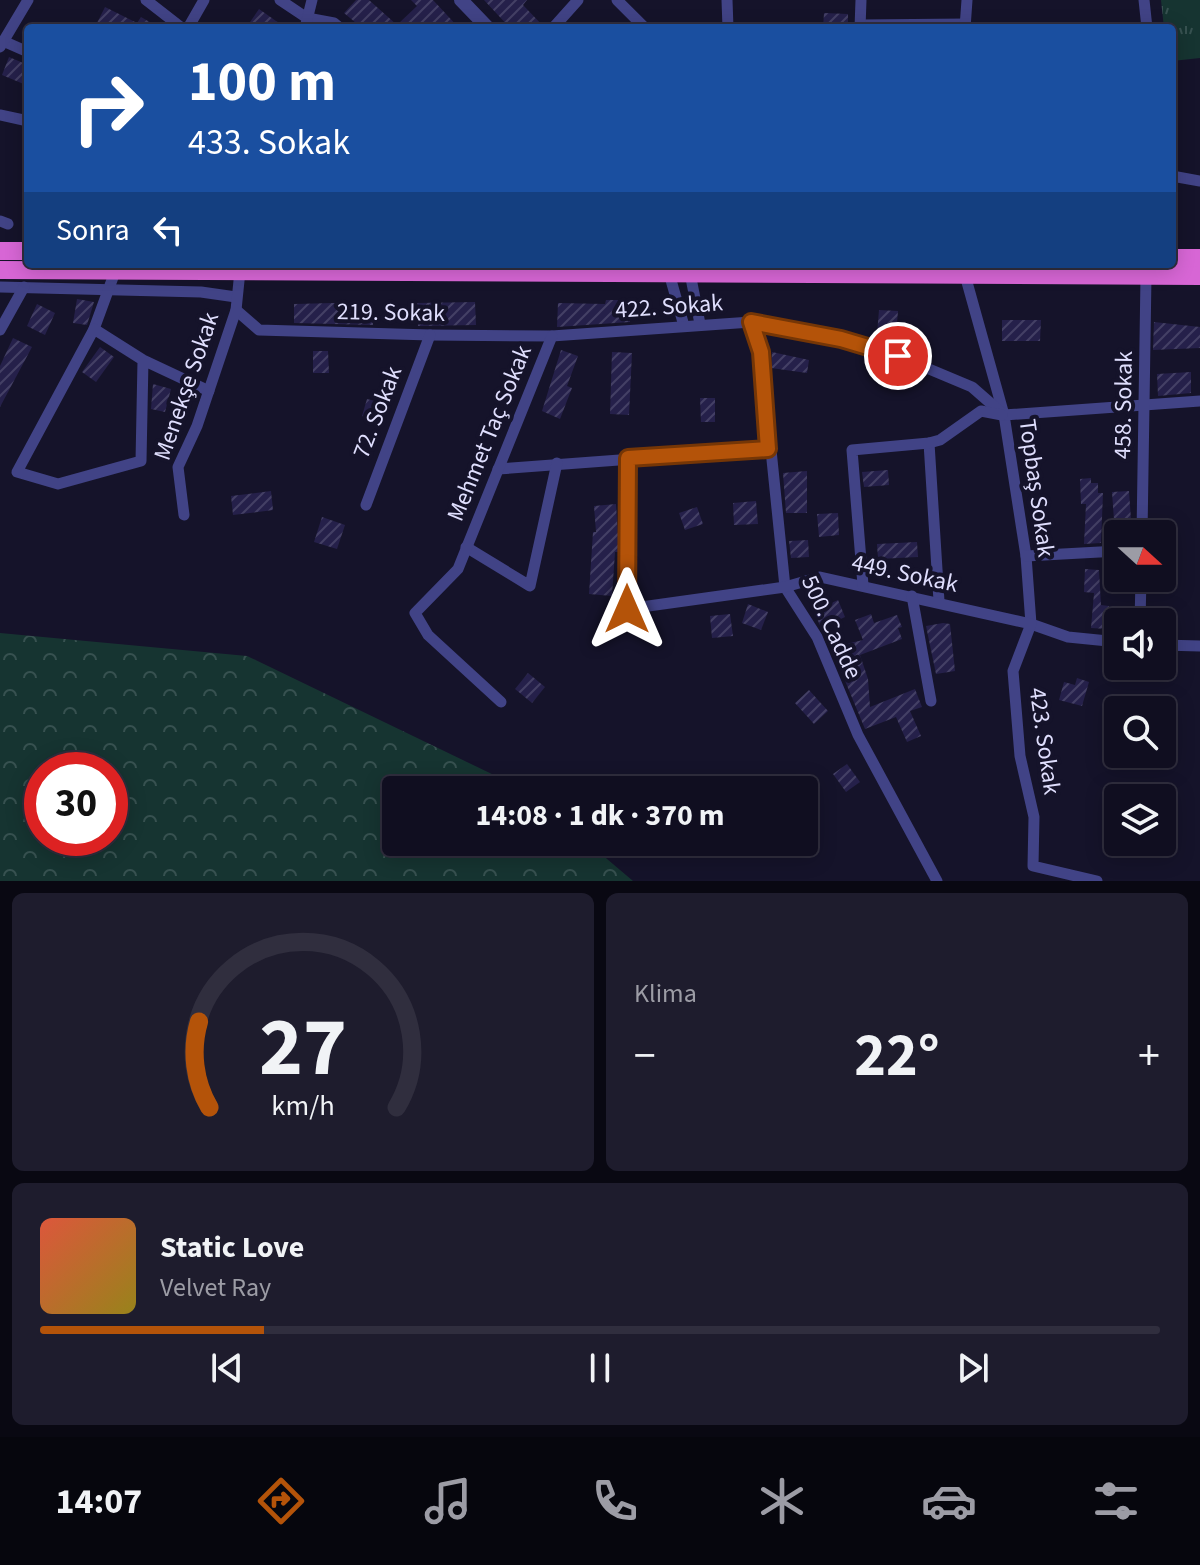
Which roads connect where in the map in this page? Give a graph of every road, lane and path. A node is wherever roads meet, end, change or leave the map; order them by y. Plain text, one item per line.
1 (28, 0) edge
2 (146, 0) edge
3 (204, 0) edge
4 (280, 0) edge
5 (312, 0) edge
6 (461, 0) edge
7 (578, 0) edge
8 (617, 0) edge
9 (727, 0) edge
10 (861, 0) edge
11 (967, 0) edge
12 (1144, 0) edge
13 (306, 23) edge
14 (177, 24) edge
15 (190, 24) edge
16 (335, 24) edge
17 (484, 24) edge
18 (557, 24) edge
19 (641, 24) edge
20 (728, 24) edge
21 (860, 24) edge
22 (966, 24) edge
23 (1147, 24) edge
24 (2, 44) edge
25 (24, 51) edge
26 (0, 115) edge
27 (24, 120) edge
28 (1176, 177) edge
29 (1200, 181) edge
30 (0, 251) edge
31 (24, 251) edge
32 (1176, 258) edge
33 (1200, 258) edge
34 (116, 269) junction
35 (669, 269) edge
36 (690, 269) edge
37 (0, 270) edge
38 (240, 271) junction
39 (965, 275) junction
40 (1146, 276) junction
41 (1200, 276) edge
42 (0, 287) edge
43 (24, 287) junction
44 (111, 289) junction
45 (236, 297) junction
46 (236, 310) junction
47 (751, 322) junction
48 (700, 324) junction
49 (684, 326) junction
50 (94, 329) junction
51 (0, 330) edge
52 (430, 335) junction
53 (552, 336) junction
54 (143, 360) junction
55 (209, 391) junction
56 (1200, 401) edge
57 (1145, 405) junction
58 (1004, 415) junction
59 (929, 443) junction
60 (768, 449) junction
61 (628, 458) junction
62 (557, 463) junction
63 (498, 469) junction
64 (366, 505) dead end
65 (184, 515) dead end
66 (1142, 520) edge
67 (466, 547) junction
68 (1104, 552) edge
69 (1026, 556) junction
70 (863, 585) junction
71 (785, 587) junction
72 (912, 596) junction
73 (939, 601) junction
74 (1031, 624) junction
75 (1104, 641) edge
76 (1176, 645) edge
77 (1200, 646) edge
78 (931, 701) dead end
79 (501, 702) dead end
80 (937, 881) edge
81 (1097, 881) edge

1 - 24 street
2 - 14 street
3 - 15 street
4 - 13 street
5 - 13 street
6 - 17 street
7 - 18 street
8 - 19 street
9 - 20 street
10 - 21 street
11 - 22 street
12 - 23 street
13 - 16 street
24 - 25 street
26 - 27 street
28 - 29 street
30 - 31 highway
32 - 33 highway
34 - 37 highway
34 - 38 highway
34 - 44 street
35 - 36 highway
35 - 38 highway
35 - 49 street
36 - 39 highway
36 - 48 street
38 - 45 street, Menekşe Sokak
39 - 40 highway
39 - 58 street, Topbaş Sokak
40 - 41 highway
40 - 57 street, 458. Sokak
42 - 43 street
43 - 44 street
43 - 51 street
44 - 45 street
44 - 50 street
45 - 46 street, Menekşe Sokak
46 - 52 street, 219. Sokak
46 - 55 street, Menekşe Sokak
47 - 48 street, 422. Sokak
47 - 58 street, 422. Sokak
47 - 60 street, 500. Cadde
48 - 49 street, 422. Sokak
49 - 53 street, 422. Sokak
50 - 54 street
50 - 54 street
52 - 53 street, 219. Sokak
52 - 64 street, 72. Sokak
53 - 63 street, Mehmet Taç Sokak
54 - 55 street
55 - 65 street, Menekşe Sokak
56 - 57 street
57 - 58 street
57 - 66 street, 458. Sokak
58 - 59 street
58 - 69 street, Topbaş Sokak
59 - 70 street
59 - 73 street
60 - 61 street
60 - 71 street, 500. Cadde
61 - 62 street
61 - 71 street, 449. Sokak
62 - 63 street
62 - 67 street
63 - 67 street, Mehmet Taç Sokak
67 - 79 street, Mehmet Taç Sokak
68 - 69 street
69 - 74 street, Topbaş Sokak
70 - 71 street, 449. Sokak
70 - 72 street, 449. Sokak
71 - 80 street, 500. Cadde
72 - 73 street, 449. Sokak
72 - 78 street
73 - 74 street, 449. Sokak
74 - 75 street
74 - 81 street, 423. Sokak
76 - 77 street

